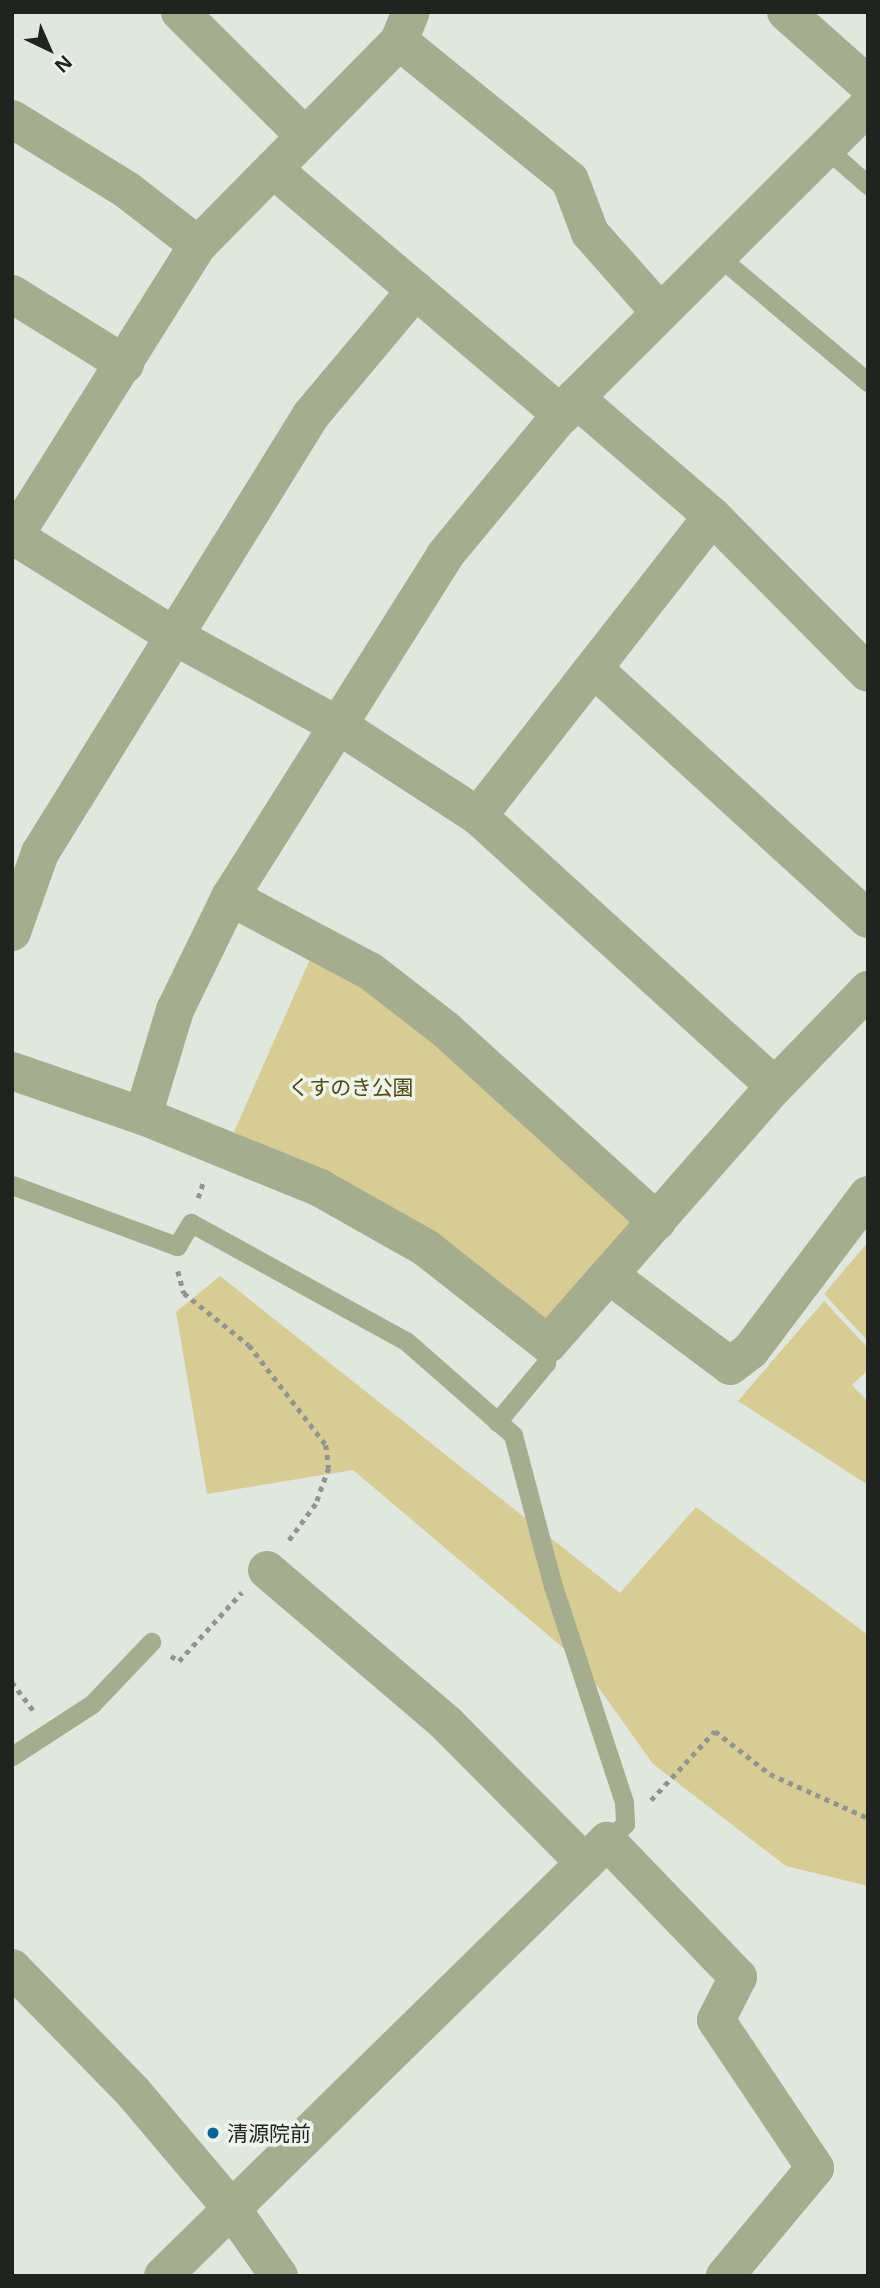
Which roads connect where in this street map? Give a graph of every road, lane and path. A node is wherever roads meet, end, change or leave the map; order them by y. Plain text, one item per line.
1 (180, 12) edge
2 (786, 12) edge
3 (405, 27) edge
4 (868, 85) edge
5 (868, 106) edge
6 (12, 119) edge
7 (304, 135) junction
8 (827, 149) junction
9 (273, 169) junction
10 (868, 185) edge
11 (198, 245) junction
12 (717, 255) junction
13 (416, 290) junction
14 (12, 294) edge
15 (659, 311) junction
16 (125, 363) junction
17 (868, 382) edge
18 (568, 406) junction
19 (712, 516) junction
20 (13, 537) edge
21 (174, 636) junction
22 (594, 669) junction
23 (868, 673) edge
24 (341, 727) junction
25 (478, 816) junction
26 (230, 897) junction
27 (868, 919) edge
28 (12, 932) edge
29 (868, 990) edge
30 (12, 1071) edge
31 (775, 1086) junction
32 (143, 1116) junction
33 (213, 1144) junction
34 (12, 1185) edge
35 (868, 1195) edge
36 (657, 1220) junction
37 (191, 1223) junction
38 (177, 1246) junction
39 (609, 1275) junction
40 (548, 1344) junction
41 (497, 1422) junction
42 (267, 1570) junction
43 (151, 1642) joint
44 (12, 1682) edge
45 (49, 1732) junction
46 (12, 1756) edge
47 (868, 1818) edge
48 (606, 1843) junction
49 (12, 1968) edge
50 (232, 2209) junction
51 (163, 2276) edge
52 (279, 2276) edge
53 (725, 2276) edge

1 - 7 street
2 - 4 street
3 - 7 street
3 - 15 street
5 - 8 street
6 - 11 street
7 - 9 street
8 - 10 lane
8 - 12 street
9 - 11 street
9 - 13 street
11 - 16 street
12 - 15 street
12 - 17 lane
13 - 18 street
13 - 21 street
14 - 16 street
15 - 18 street
16 - 20 street
18 - 19 street
18 - 24 street
19 - 22 street
19 - 23 street
20 - 21 street
21 - 24 street
21 - 28 street
22 - 25 street
22 - 27 street
24 - 25 street
24 - 26 street
25 - 31 street
26 - 32 street
26 - 36 street
29 - 31 street
30 - 32 street
31 - 36 street
32 - 33 street
33 - 37 path
33 - 40 street
34 - 38 lane
35 - 39 street
36 - 39 street
37 - 38 lane
37 - 41 lane
38 - 42 path
39 - 40 street
40 - 41 lane
41 - 48 lane
42 - 43 path
42 - 48 street
43 - 45 lane
44 - 45 path
45 - 46 lane
47 - 48 path
48 - 50 street
48 - 53 street
49 - 50 street
50 - 51 street
50 - 52 street

